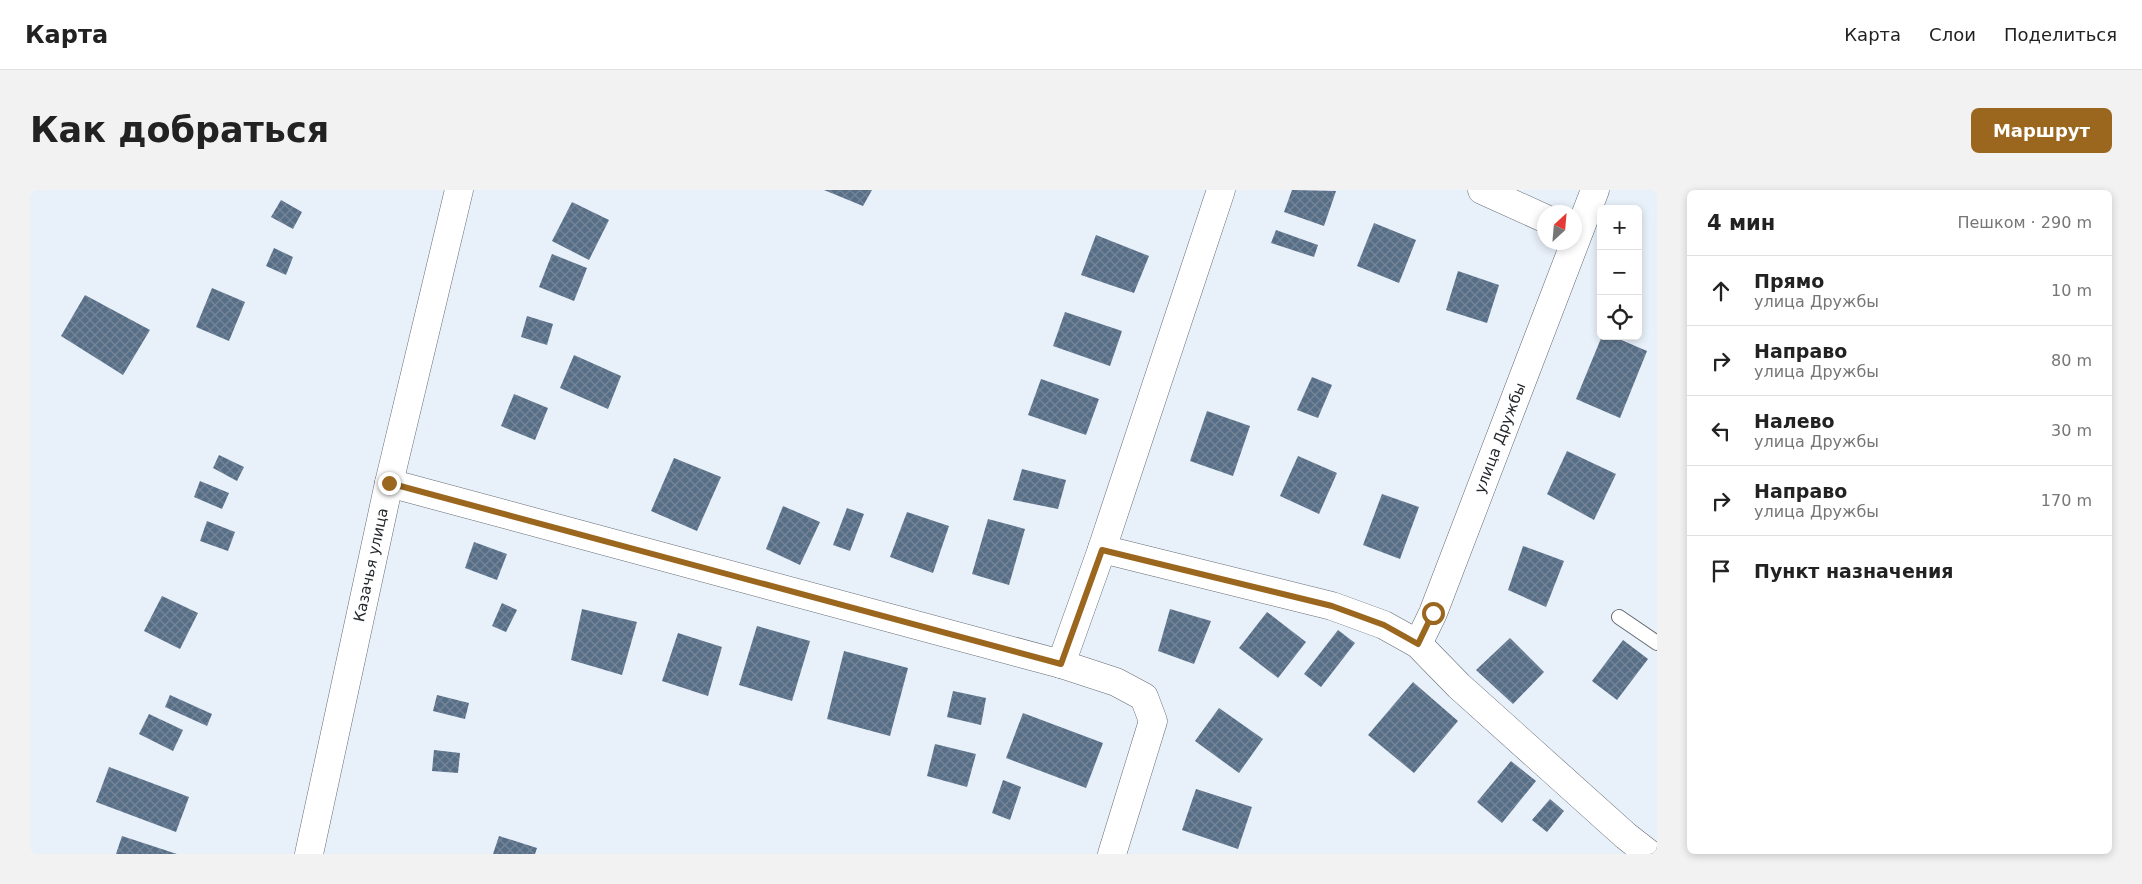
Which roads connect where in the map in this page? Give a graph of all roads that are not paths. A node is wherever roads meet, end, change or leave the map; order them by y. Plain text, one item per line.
1 (459, 190) edge
2 (1221, 190) edge
3 (1482, 190) edge
4 (1595, 190) edge
5 (1537, 215) edge
6 (1582, 219) edge
7 (1569, 250) edge
8 (389, 483) junction
9 (1102, 550) junction
10 (1619, 617) dead end
11 (1657, 643) edge
12 (1418, 644) junction
13 (1061, 664) junction
14 (309, 854) edge
15 (1112, 854) edge
16 (1649, 854) edge

1 - 8 street, Казачья улица
2 - 9 street
3 - 5 street
4 - 6 street, улица Дружбы
7 - 12 street, улица Дружбы
8 - 13 street
8 - 14 street, Казачья улица
9 - 12 street
9 - 13 street
10 - 11 lane
12 - 16 street
13 - 15 street

